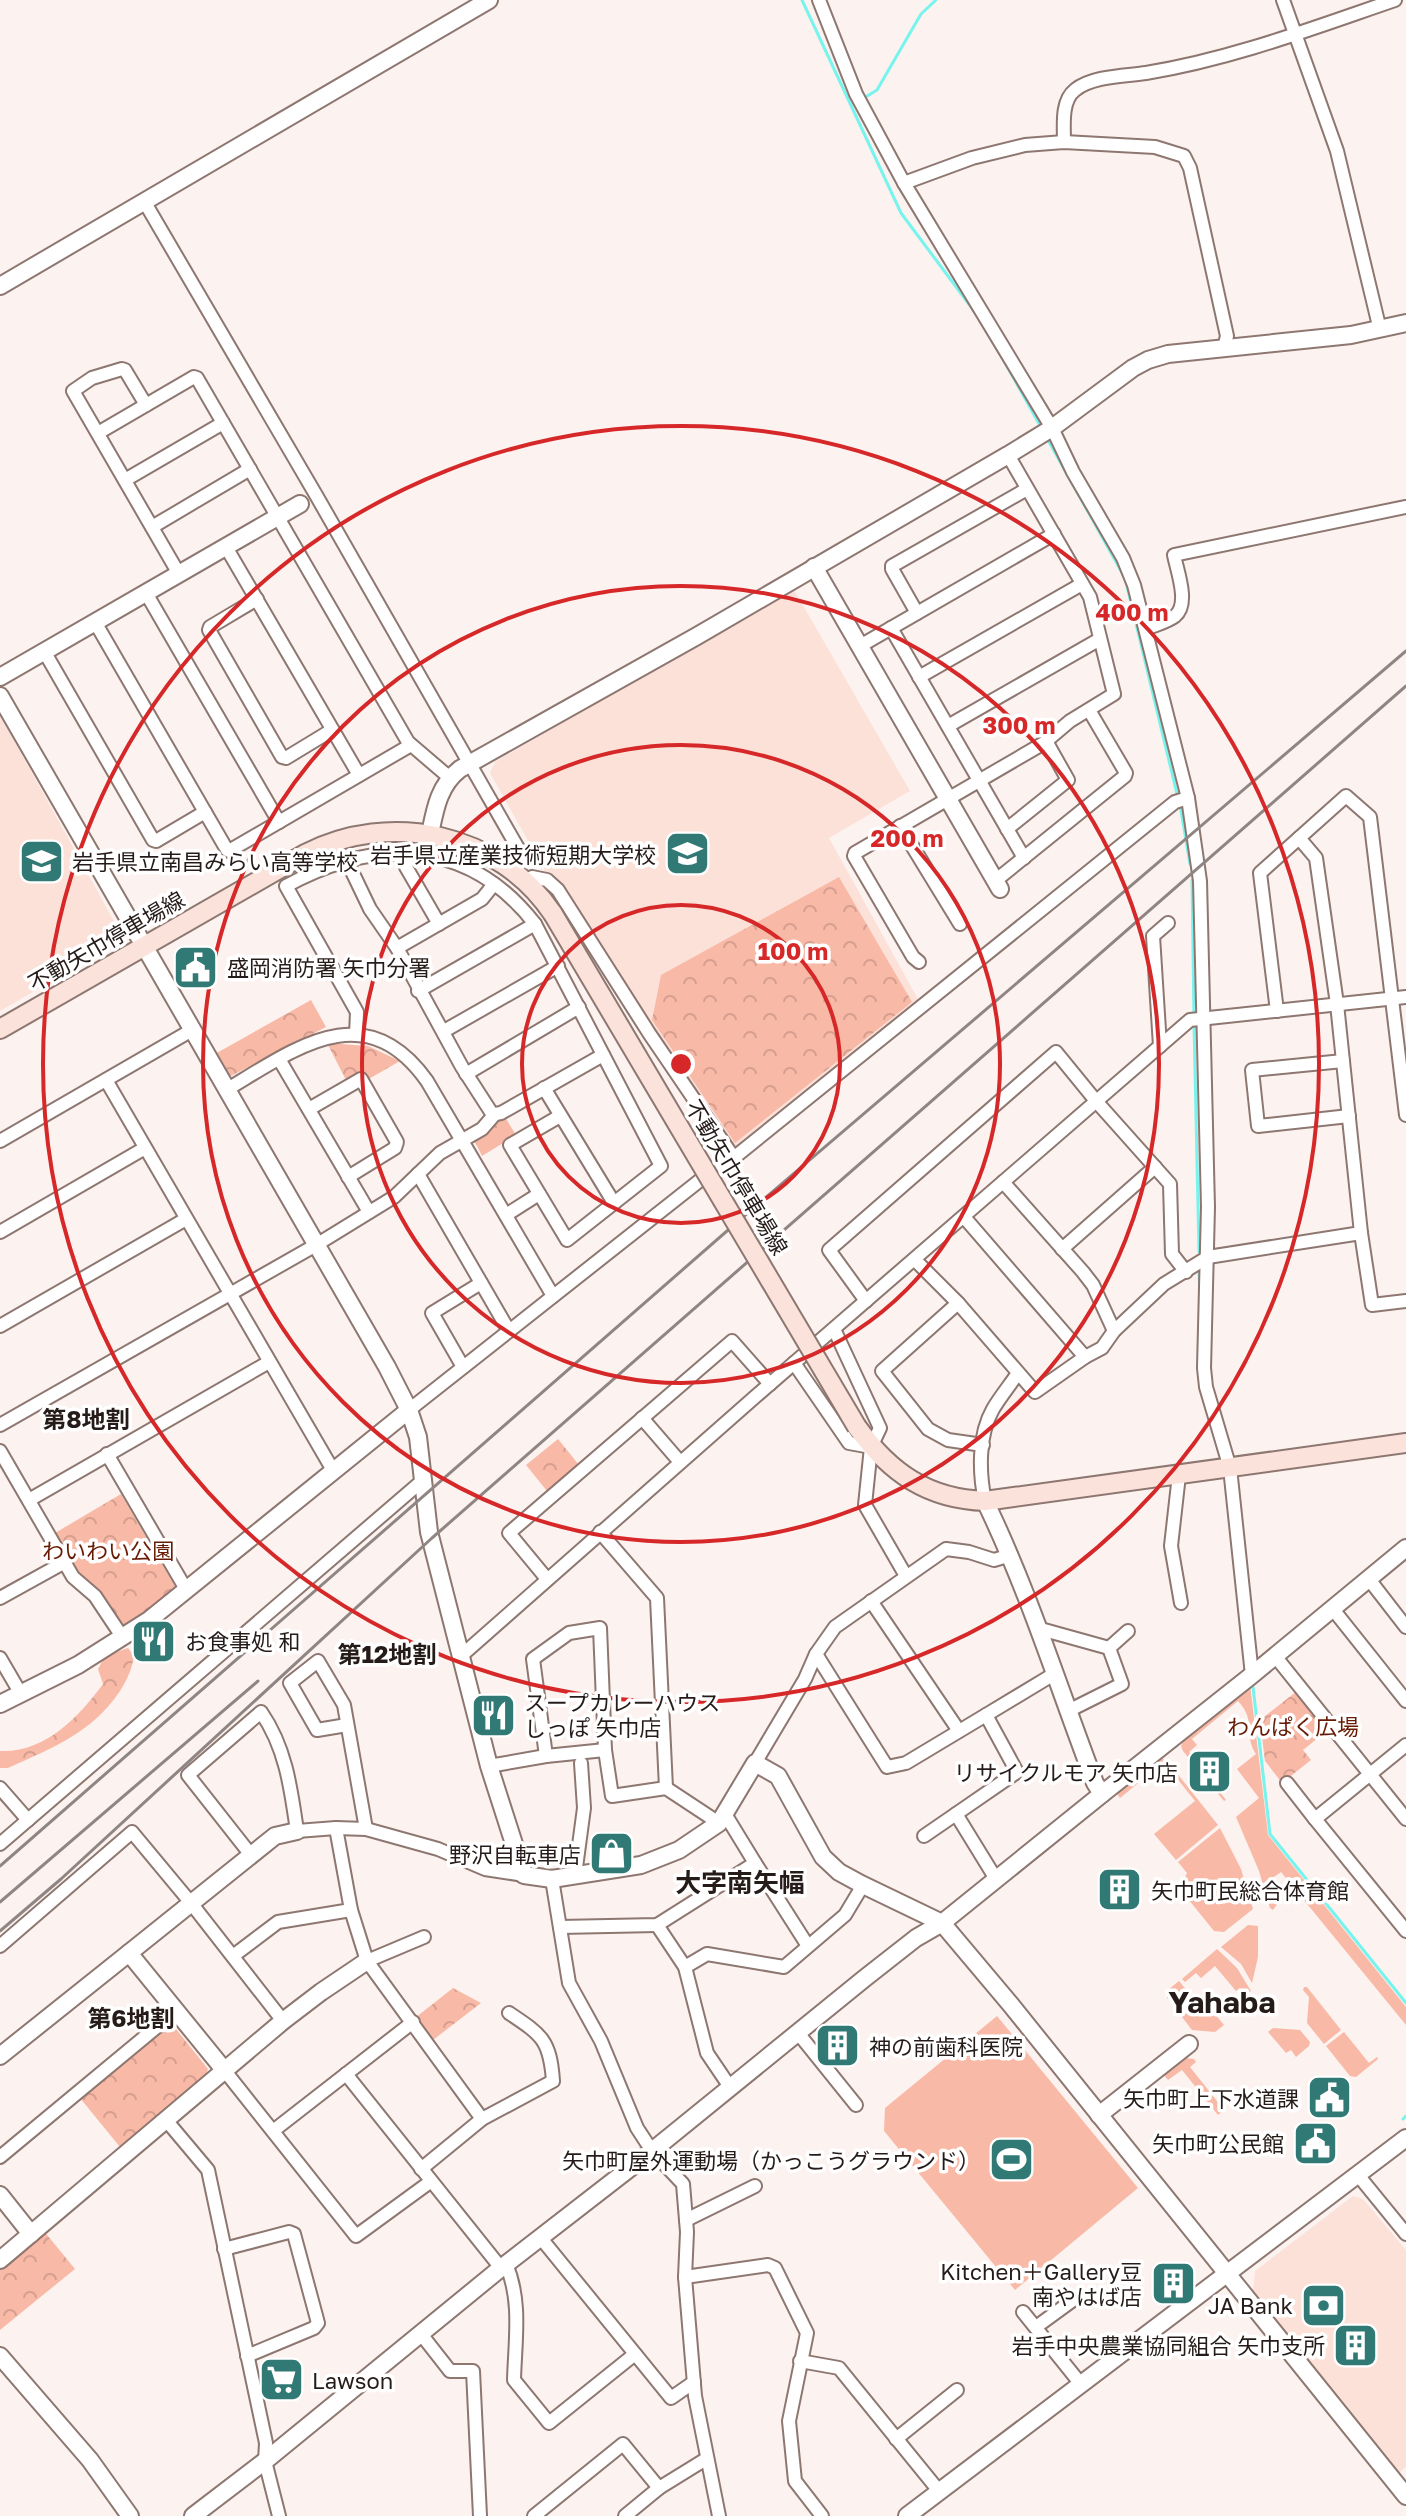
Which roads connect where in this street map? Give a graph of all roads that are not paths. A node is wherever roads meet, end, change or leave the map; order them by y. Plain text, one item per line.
1 (489, 0) edge
2 (819, 0) edge
3 (1283, 0) edge
4 (1395, 0) edge
5 (1295, 35) junction
6 (1064, 142) junction
7 (904, 183) junction
8 (144, 201) junction
9 (0, 286) edge
10 (1406, 323) edge
11 (1380, 330) junction
12 (1224, 348) junction
13 (146, 405) junction
14 (223, 423) junction
15 (1048, 431) junction
16 (98, 433) junction
17 (1008, 455) junction
18 (250, 469) junction
19 (125, 480) junction
20 (1027, 489) junction
21 (300, 504) dead end
22 (1405, 507) edge
23 (278, 517) junction
24 (152, 527) junction
25 (1054, 534) junction
26 (226, 547) junction
27 (814, 567) junction
28 (179, 574) junction
29 (1082, 584) junction
30 (146, 593) junction
31 (257, 599) junction
32 (917, 613) junction
33 (95, 622) junction
34 (891, 628) junction
35 (1146, 629) junction
36 (1100, 639) junction
37 (860, 646) junction
38 (44, 651) junction
39 (0, 677) edge
40 (919, 677) junction
41 (0, 696) edge
42 (1089, 710) junction
43 (948, 726) junction
44 (332, 730) junction
45 (1046, 741) junction
46 (411, 745) junction
47 (469, 764) junction
48 (359, 775) junction
49 (450, 778) junction
50 (979, 780) junction
51 (948, 799) junction
52 (1182, 800) junction
53 (205, 812) junction
54 (279, 822) junction
55 (900, 826) junction
56 (1007, 829) junction
57 (430, 834) junction
58 (1299, 838) junction
59 (407, 853) junction
60 (523, 857) dead end
61 (1024, 858) junction
62 (346, 859) junction
63 (524, 881) junction
64 (494, 884) junction
65 (998, 885) joint
66 (1168, 923) dead end
67 (439, 924) junction
68 (535, 924) junction
69 (960, 924) dead end
70 (144, 946) junction
71 (397, 948) junction
72 (919, 962) dead end
73 (558, 966) junction
74 (418, 991) junction
75 (1406, 997) edge
76 (1392, 999) junction
77 (1337, 1004) junction
78 (579, 1007) junction
79 (1277, 1011) junction
80 (1198, 1019) junction
81 (0, 1029) edge
82 (192, 1030) junction
83 (444, 1031) junction
84 (356, 1035) junction
85 (1160, 1046) junction
86 (603, 1055) junction
87 (279, 1059) junction
88 (1343, 1061) junction
89 (466, 1074) junction
90 (106, 1080) junction
91 (544, 1088) junction
92 (226, 1090) junction
93 (1096, 1101) junction
94 (309, 1109) junction
95 (495, 1114) junction
96 (1406, 1115) edge
97 (560, 1116) junction
98 (1349, 1116) junction
99 (462, 1140) junction
100 (0, 1141) edge
101 (145, 1148) junction
102 (732, 1155) junction
103 (1155, 1167) junction
104 (418, 1174) junction
105 (348, 1177) junction
106 (1003, 1182) junction
107 (539, 1194) junction
108 (614, 1203) junction
109 (369, 1212) junction
110 (506, 1215) junction
111 (964, 1217) junction
112 (186, 1219) junction
113 (0, 1232) edge
114 (1361, 1233) junction
115 (316, 1245) junction
116 (1062, 1249) junction
117 (915, 1260) junction
118 (1198, 1264) junction
119 (481, 1283) junction
120 (228, 1293) junction
121 (553, 1296) junction
122 (866, 1301) junction
123 (1406, 1301) edge
124 (958, 1303) junction
125 (0, 1326) edge
126 (834, 1329) junction
127 (509, 1331) junction
128 (1114, 1331) junction
129 (1085, 1357) junction
130 (269, 1362) junction
131 (794, 1363) junction
132 (463, 1367) junction
133 (1018, 1373) junction
134 (770, 1384) junction
135 (409, 1410) junction
136 (642, 1418) junction
137 (0, 1425) edge
138 (1406, 1443) edge
139 (983, 1445) junction
140 (871, 1447) junction
141 (0, 1451) edge
142 (107, 1454) junction
143 (680, 1462) junction
144 (1230, 1468) junction
145 (334, 1472) junction
146 (1179, 1475) junction
147 (422, 1481) junction
148 (29, 1500) junction
149 (985, 1501) junction
150 (600, 1532) junction
151 (1406, 1548) edge
152 (1011, 1555) junction
153 (65, 1562) junction
154 (906, 1576) junction
155 (1368, 1578) junction
156 (547, 1579) junction
157 (187, 1591) junction
158 (0, 1598) edge
159 (871, 1601) junction
160 (1181, 1603) dead end
161 (1332, 1608) junction
162 (1406, 1627) edge
163 (1037, 1628) junction
164 (1128, 1631) dead end
165 (123, 1638) junction
166 (1109, 1648) junction
167 (816, 1654) junction
168 (461, 1656) junction
169 (1275, 1656) junction
170 (0, 1658) edge
171 (1054, 1674) junction
172 (1252, 1675) junction
173 (21, 1694) junction
174 (1406, 1701) edge
175 (0, 1704) edge
176 (1068, 1711) junction
177 (986, 1715) junction
178 (347, 1725) junction
179 (959, 1731) junction
180 (1406, 1745) edge
181 (605, 1750) junction
182 (546, 1756) junction
183 (581, 1763) dead end
184 (755, 1763) junction
185 (489, 1766) junction
186 (1370, 1774) junction
187 (1287, 1783) dead end
188 (0, 1788) edge
189 (666, 1788) junction
190 (1102, 1794) junction
191 (956, 1814) junction
192 (722, 1818) junction
193 (1315, 1819) junction
194 (1406, 1819) edge
195 (28, 1820) junction
196 (336, 1828) junction
197 (366, 1829) junction
198 (297, 1831) junction
199 (924, 1836) dead end
200 (0, 1844) edge
201 (251, 1855) junction
202 (755, 1863) junction
203 (524, 1875) junction
204 (575, 1875) junction
205 (552, 1879) junction
206 (996, 1879) junction
207 (863, 1885) junction
208 (191, 1903) junction
209 (351, 1910) junction
210 (942, 1923) junction
211 (657, 1925) junction
212 (560, 1927) junction
213 (1406, 1931) edge
214 (424, 1937) dead end
215 (0, 1946) edge
216 (808, 1946) junction
217 (129, 1953) junction
218 (233, 1956) junction
219 (367, 1961) junction
220 (685, 1967) junction
221 (176, 2011) junction
222 (509, 2013) dead end
223 (283, 2021) junction
224 (413, 2022) junction
225 (798, 2033) junction
226 (1189, 2044) dead end
227 (0, 2056) edge
228 (225, 2071) junction
229 (346, 2074) junction
230 (730, 2087) junction
231 (856, 2105) dead end
232 (1099, 2115) junction
233 (482, 2119) junction
234 (166, 2120) junction
235 (273, 2131) junction
236 (1406, 2138) edge
237 (652, 2151) junction
238 (0, 2157) edge
239 (421, 2169) junction
240 (1358, 2175) junction
241 (430, 2182) junction
242 (755, 2186) dead end
243 (0, 2195) edge
244 (686, 2220) junction
245 (31, 2234) junction
246 (1406, 2234) edge
247 (540, 2237) junction
248 (224, 2249) junction
249 (0, 2260) edge
250 (503, 2266) junction
251 (1227, 2272) junction
252 (685, 2277) junction
253 (1073, 2300) dead end
254 (1023, 2312) dead end
255 (1036, 2327) junction
256 (421, 2334) junction
257 (635, 2354) junction
258 (0, 2356) edge
259 (247, 2356) junction
260 (800, 2361) junction
261 (694, 2382) junction
262 (1080, 2383) junction
263 (957, 2390) dead end
264 (896, 2439) junction
265 (706, 2459) junction
266 (265, 2461) junction
267 (1402, 2484) edge
268 (659, 2488) junction
269 (939, 2491) junction
270 (130, 2516) edge
271 (193, 2516) edge
272 (279, 2516) edge
273 (480, 2516) edge
274 (534, 2516) edge
275 (625, 2516) edge
276 (719, 2516) edge
277 (822, 2516) edge
278 (907, 2516) edge

1 - 8 street
2 - 7 street
3 - 5 street
4 - 5 street
5 - 6 street
5 - 11 street
6 - 7 street
6 - 12 street
7 - 15 street
8 - 9 street
8 - 47 street
10 - 11 street
11 - 12 street
12 - 15 street
13 - 14 street
13 - 16 street
13 - 16 street
14 - 18 street
14 - 19 street
15 - 17 street
15 - 35 street
16 - 19 street
17 - 20 street
17 - 27 street
18 - 23 street
18 - 24 street
19 - 24 street
20 - 25 street
20 - 32 street
21 - 23 street
22 - 35 street
23 - 26 street
23 - 46 street
24 - 28 street
25 - 29 street
25 - 32 street
26 - 28 street
26 - 31 street
27 - 37 street
27 - 47 street
28 - 30 street
29 - 36 street
29 - 40 street
30 - 33 street
30 - 54 street
31 - 44 street
31 - 44 street
32 - 34 street
33 - 38 street
33 - 53 street
34 - 37 street
34 - 40 street
35 - 52 street
36 - 42 street
36 - 43 street
37 - 51 street
38 - 39 street
38 - 53 street
40 - 43 street
41 - 70 street
42 - 45 street
42 - 61 street
43 - 50 street
44 - 48 street
45 - 50 street
45 - 56 street
46 - 48 street
46 - 49 street
47 - 49 street
47 - 60 street
48 - 54 street
49 - 57 street
50 - 51 street
50 - 56 street
51 - 55 street
51 - 65 street
52 - 80 street
52 - 102 street
53 - 54 street
55 - 69 street
55 - 72 street
56 - 61 street
57 - 63 main road, 不動矢巾停車場線
57 - 70 main road, 不動矢巾停車場線
58 - 76 street
58 - 77 street
58 - 79 street
59 - 62 street
59 - 64 street
59 - 67 street
61 - 65 street
62 - 71 street
62 - 84 street
63 - 102 street
63 - 140 main road, 不動矢巾停車場線, bridge
64 - 67 street
64 - 68 street
66 - 85 street
67 - 71 street
68 - 73 street
68 - 74 street
70 - 81 main road, 不動矢巾停車場線
70 - 82 street
71 - 74 street
73 - 78 street
73 - 83 street
74 - 83 street
75 - 76 street
76 - 77 street
76 - 96 street
77 - 79 street
77 - 88 street
78 - 86 street
78 - 89 street
79 - 80 street
80 - 85 street
80 - 118 street
82 - 90 street
82 - 92 street
83 - 89 street
84 - 87 street
84 - 99 street
85 - 93 street
86 - 91 street
86 - 108 street
87 - 92 street
87 - 94 street
88 - 98 street
88 - 98 street
89 - 95 street
90 - 100 street
90 - 101 street
91 - 95 street
91 - 97 street
92 - 115 street
93 - 103 street
93 - 106 street
93 - 122 street
94 - 105 street
94 - 105 street
95 - 99 street
97 - 107 street
97 - 108 street
98 - 114 street
99 - 104 street
99 - 110 street
101 - 112 street
101 - 113 street
102 - 121 street
103 - 116 street
103 - 118 street
104 - 109 street
104 - 119 street
105 - 109 street
106 - 111 street
106 - 116 street
107 - 108 street
107 - 110 street
109 - 115 street
110 - 121 street
111 - 117 street
111 - 129 street
112 - 120 street
112 - 125 street
114 - 118 street
114 - 123 street
115 - 120 street
115 - 135 street
116 - 128 street
117 - 122 street
117 - 124 street
118 - 128 street
118 - 144 street
119 - 127 street
119 - 132 street
120 - 130 street
120 - 137 street
121 - 127 street
122 - 126 street
124 - 133 street
124 - 139 street
126 - 131 street
126 - 140 street
127 - 132 street
128 - 129 street
129 - 133 street
130 - 142 street
130 - 145 street
131 - 134 street
131 - 140 street
132 - 135 street
133 - 139 street
134 - 136 street
134 - 143 street
135 - 145 street
135 - 147 street
136 - 143 street
136 - 156 street
138 - 144 main road, 不動矢巾停車場線
139 - 149 street
140 - 149 main road, 不動矢巾停車場線
140 - 154 street
141 - 148 street
142 - 148 street
142 - 157 street
143 - 150 street
144 - 146 main road, 不動矢巾停車場線
144 - 172 street
145 - 157 street
146 - 149 main road, 不動矢巾停車場線
146 - 160 street
147 - 168 street
147 - 195 street
148 - 153 street
149 - 152 street
150 - 156 street
150 - 189 street
151 - 155 street
152 - 154 street
152 - 163 street
153 - 158 street
153 - 165 street
154 - 159 street
155 - 161 street
155 - 162 street
156 - 168 street
157 - 165 street
159 - 167 street
159 - 179 street
161 - 169 street
161 - 174 street
163 - 166 street
163 - 171 street
164 - 166 street
165 - 173 street
166 - 176 street
167 - 179 street
167 - 184 street
168 - 185 street
169 - 172 street
169 - 186 street
170 - 173 street
171 - 176 street
171 - 177 street
172 - 190 street
173 - 175 street
176 - 190 street
177 - 179 street
177 - 191 street
178 - 178 street
178 - 197 street
180 - 186 street
181 - 182 street
181 - 182 street
181 - 189 street
182 - 185 street
183 - 204 street
184 - 192 street
184 - 207 street
185 - 203 street
186 - 193 street
186 - 194 street
187 - 193 street
188 - 195 street
189 - 192 street
190 - 206 street
191 - 199 street
191 - 206 street
192 - 202 street
192 - 204 street
193 - 213 street
195 - 200 street
196 - 197 street
196 - 198 street
196 - 209 street
197 - 203 street
198 - 201 street
198 - 201 street
201 - 208 street
202 - 211 street
202 - 216 street
203 - 205 street
204 - 205 street
205 - 212 street
206 - 210 street
207 - 210 street
207 - 216 street
208 - 215 street
208 - 217 street
208 - 218 street
209 - 218 street
209 - 219 street
210 - 225 street
210 - 232 street
211 - 212 street
211 - 220 street
212 - 237 street
214 - 219 street
216 - 220 street
217 - 221 street
217 - 227 street
218 - 223 street
219 - 223 street
219 - 224 street
220 - 230 street
221 - 228 street
221 - 238 street
222 - 233 street
223 - 228 street
224 - 229 street
224 - 233 street
225 - 230 street
225 - 231 street
226 - 232 street
228 - 234 street
228 - 235 street
229 - 235 street
229 - 239 street
230 - 237 street
232 - 251 street
233 - 239 street
234 - 245 street
234 - 248 street
235 - 241 street
236 - 240 street
237 - 244 street
237 - 247 street
239 - 241 street
240 - 246 street
240 - 251 street
241 - 250 street
242 - 244 street
243 - 245 street
244 - 252 street
245 - 249 street
247 - 250 street
247 - 257 street
248 - 259 street
248 - 259 street
250 - 256 street
250 - 257 street
251 - 262 street
251 - 267 street
252 - 260 street
252 - 261 street
253 - 255 street
254 - 255 street
255 - 262 street
256 - 266 street
256 - 273 street
257 - 261 street
258 - 270 street
259 - 266 street
260 - 264 street
260 - 277 street
261 - 265 street
262 - 269 street
263 - 264 street
264 - 269 street
265 - 268 street
265 - 276 street
266 - 271 street
266 - 272 street
268 - 274 street
268 - 275 street
269 - 278 street

